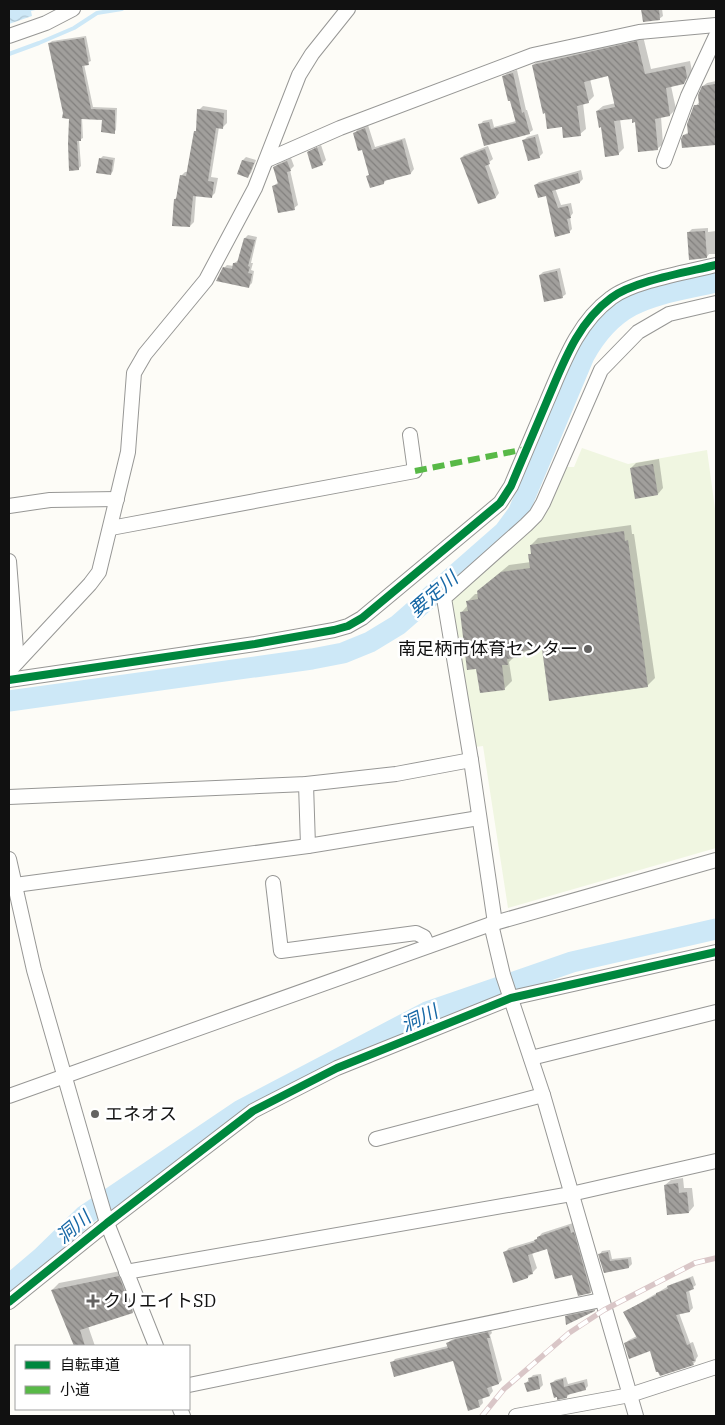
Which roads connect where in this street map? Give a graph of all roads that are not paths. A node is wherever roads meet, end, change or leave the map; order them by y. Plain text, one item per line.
1 (73, 9) edge
2 (348, 9) edge
3 (716, 25) edge
4 (9, 36) edge
5 (716, 36) edge
6 (267, 160) junction
7 (664, 161) dead end
8 (716, 265) edge
9 (716, 303) edge
10 (410, 435) dead end
11 (117, 499) junction
12 (9, 506) edge
13 (111, 528) junction
14 (9, 561) edge
15 (13, 666) edge
16 (9, 680) edge
17 (471, 760) junction
18 (306, 784) junction
19 (9, 797) edge
20 (479, 818) junction
21 (308, 846) junction
22 (9, 859) edge
23 (716, 860) edge
24 (273, 882) dead end
25 (15, 885) junction
26 (493, 924) junction
27 (428, 946) junction
28 (716, 952) edge
29 (510, 995) junction
30 (716, 1012) edge
31 (531, 1058) junction
32 (63, 1076) junction
33 (543, 1095) junction
34 (9, 1096) edge
35 (376, 1139) dead end
36 (716, 1160) edge
37 (571, 1194) junction
38 (107, 1223) junction
39 (126, 1272) junction
40 (601, 1300) junction
41 (9, 1302) edge
42 (156, 1345) edge
43 (716, 1367) edge
44 (190, 1385) edge
45 (630, 1395) junction
46 (516, 1416) edge
47 (636, 1416) edge

1 - 4 street
2 - 6 street
3 - 6 street
5 - 7 street
6 - 11 street
8 - 16 street
9 - 17 street
10 - 13 street
11 - 12 street
11 - 13 street
13 - 15 street
14 - 15 street
17 - 18 street
17 - 20 street
18 - 19 street
18 - 21 street
20 - 21 street
20 - 26 street
21 - 25 street
22 - 25 street
23 - 26 street
24 - 27 street
25 - 32 street
26 - 27 street
26 - 29 street
27 - 32 street
28 - 29 street
29 - 31 street
29 - 38 street
30 - 31 street
31 - 33 street
32 - 34 street
32 - 38 street
33 - 35 street
33 - 37 street
36 - 37 street
37 - 39 street
37 - 40 street
38 - 39 street
38 - 41 street
39 - 42 street
40 - 44 street
40 - 45 street
43 - 45 street
45 - 46 street
45 - 47 street

